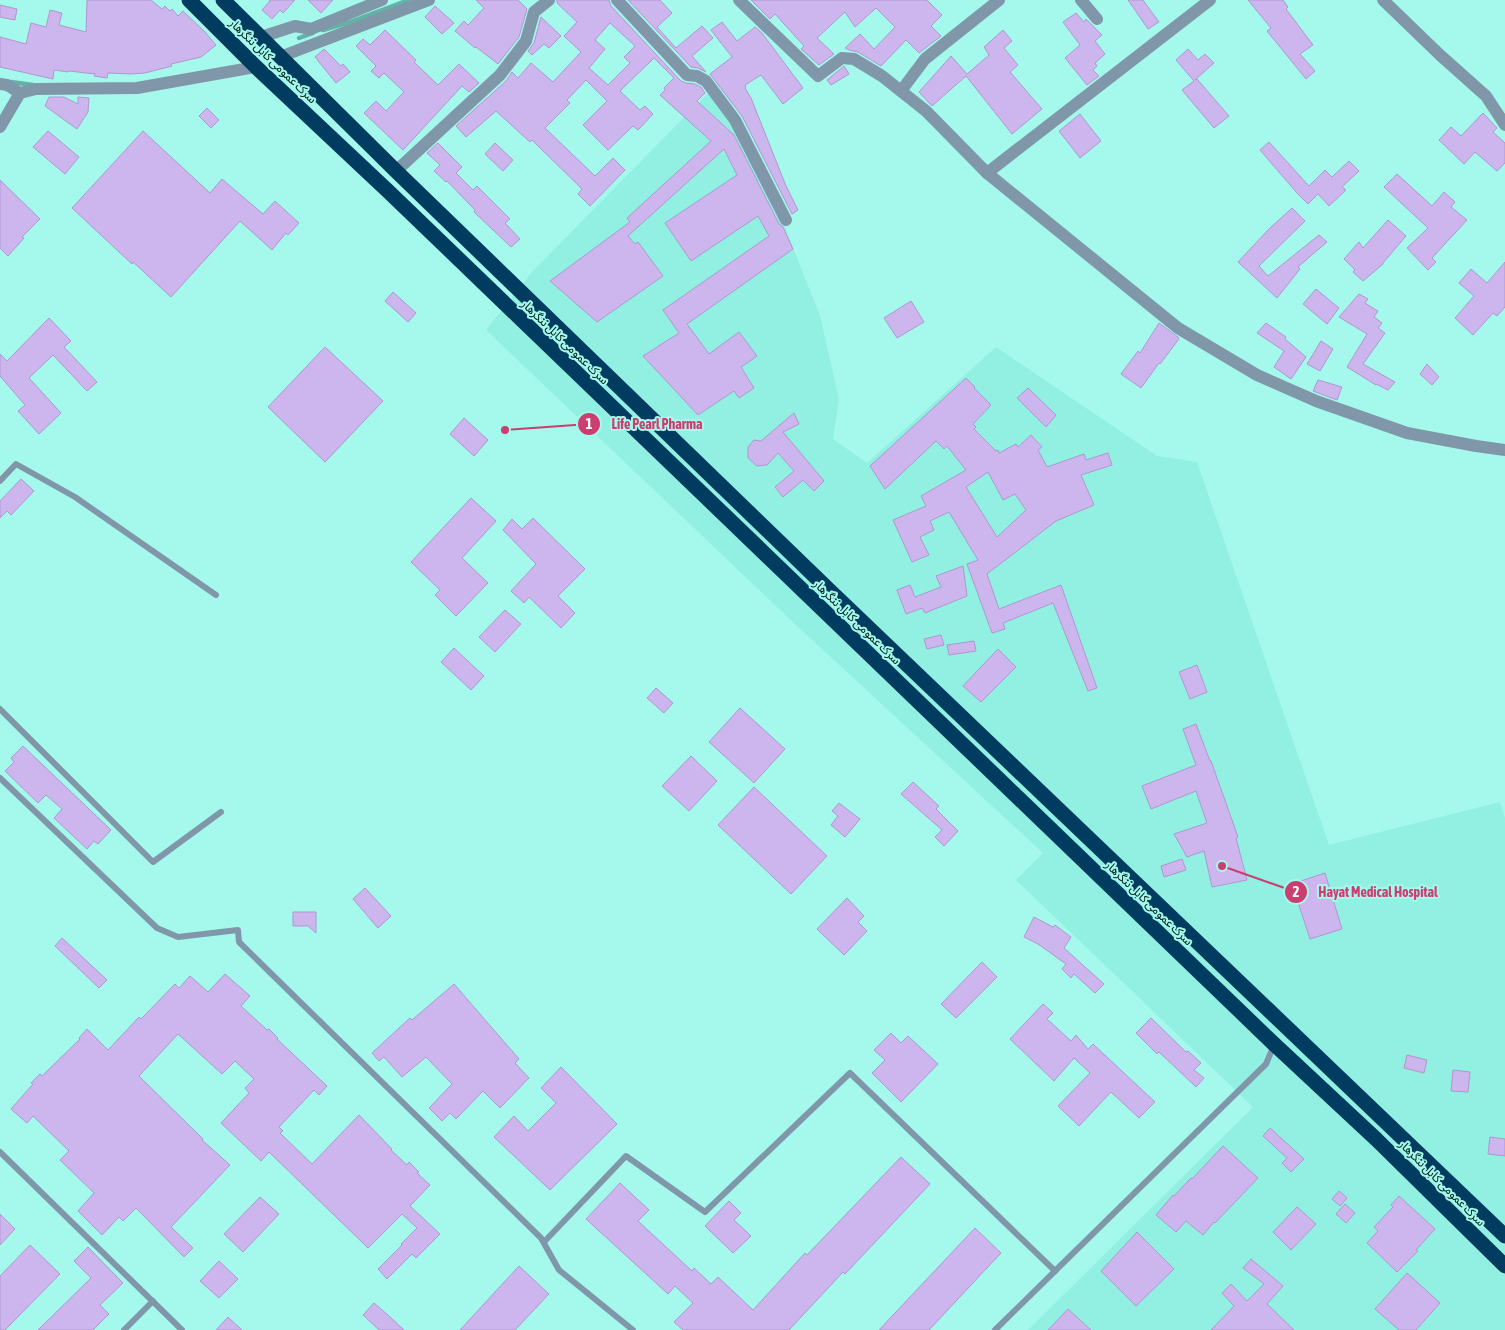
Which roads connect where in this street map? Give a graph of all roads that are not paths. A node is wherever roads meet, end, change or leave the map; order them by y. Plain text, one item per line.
1 (189, 0) edge
2 (223, 0) edge
3 (382, 0) edge
4 (429, 0) edge
5 (549, 0) edge
6 (617, 0) edge
7 (739, 0) edge
8 (1081, 0) edge
9 (1210, 0) edge
10 (1384, 0) edge
11 (992, 2) edge
12 (1097, 19) dead end
13 (261, 37) junction
14 (280, 56) junction
15 (256, 68) junction
16 (0, 84) edge
17 (901, 91) junction
18 (20, 93) junction
19 (1505, 125) edge
20 (0, 127) edge
21 (396, 171) junction
22 (987, 173) junction
23 (786, 220) dead end
24 (602, 370) junction
25 (589, 385) junction
26 (1505, 450) edge
27 (0, 481) edge
28 (829, 590) junction
29 (216, 595) dead end
30 (816, 603) junction
31 (0, 709) edge
32 (0, 778) edge
33 (221, 812) dead end
34 (1096, 845) junction
35 (1083, 860) junction
36 (1277, 1018) junction
37 (1269, 1039) junction
38 (0, 1152) edge
39 (1505, 1236) edge
40 (544, 1242) junction
41 (1505, 1266) edge
42 (1055, 1271) junction
43 (153, 1301) junction
44 (124, 1330) edge
45 (182, 1330) edge
46 (633, 1330) edge
47 (995, 1330) edge

1 - 15 highway, سرک عمومی کابل ننگرهار
2 - 13 highway, سرک عمومی کابل ننگرهار
3 - 13 street
4 - 14 street
5 - 21 street
6 - 23 street
7 - 17 street
8 - 12 street
9 - 22 street
10 - 19 street
11 - 17 street
13 - 14 highway, سرک عمومی کابل ننگرهار
14 - 21 highway, سرک عمومی کابل ننگرهار
15 - 18 street
15 - 25 highway, سرک عمومی کابل ننگرهار
16 - 18 street
17 - 22 street
18 - 20 street
21 - 24 highway, سرک عمومی کابل ننگرهار
22 - 26 street
24 - 25 highway
24 - 28 highway, سرک عمومی کابل ننگرهار
25 - 30 highway, سرک عمومی کابل ننگرهار
27 - 29 lane
28 - 30 highway
28 - 34 highway, سرک عمومی کابل ننگرهار
30 - 35 highway, سرک عمومی کابل ننگرهار
31 - 33 lane
32 - 40 lane
34 - 35 highway
34 - 36 highway, سرک عمومی کابل ننگرهار
35 - 37 highway, سرک عمومی کابل ننگرهار
36 - 37 highway
36 - 39 highway, سرک عمومی کابل ننگرهار
37 - 41 highway, سرک عمومی کابل ننگرهار
37 - 42 lane
38 - 43 lane
40 - 42 lane
40 - 46 lane
42 - 47 lane
43 - 44 lane
43 - 45 lane

